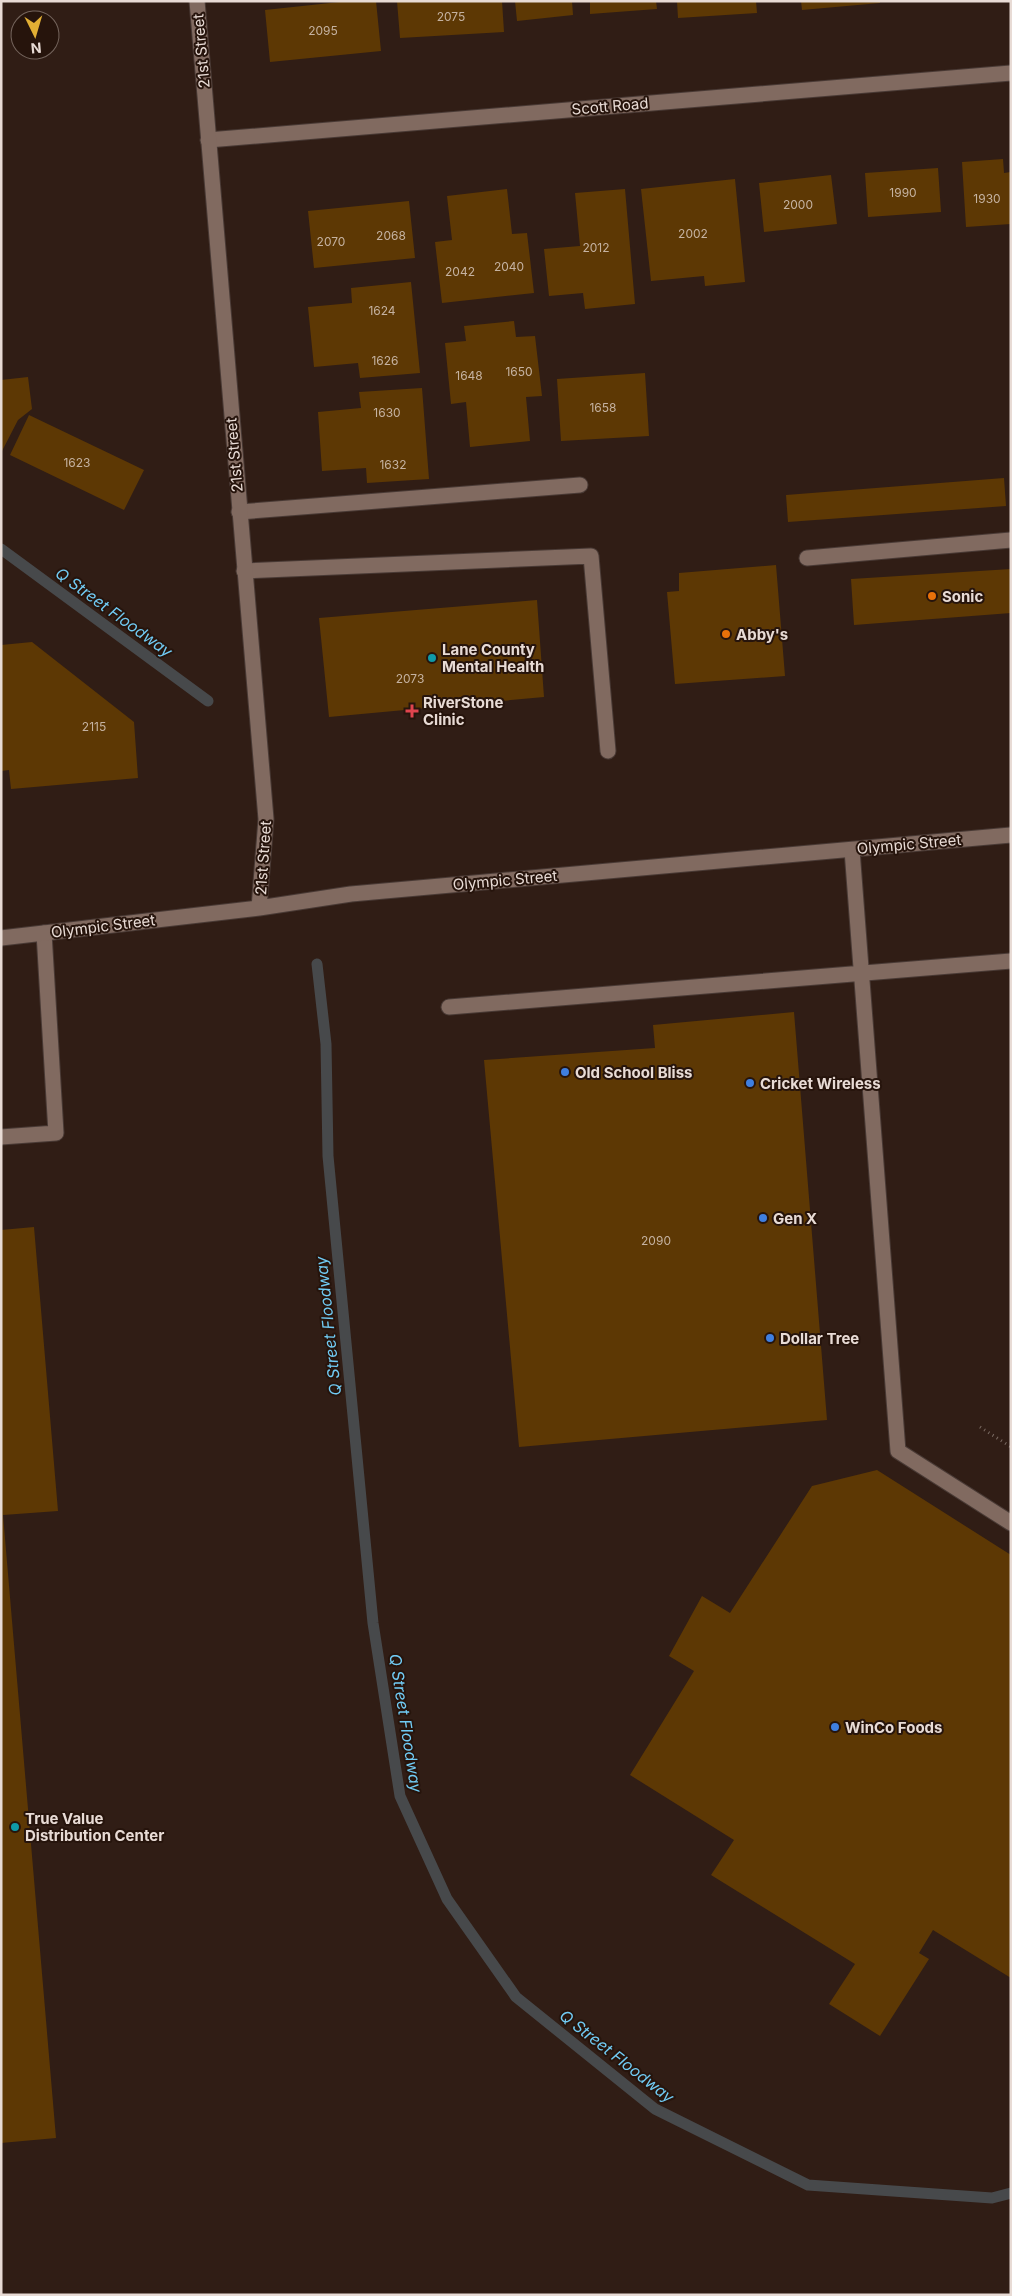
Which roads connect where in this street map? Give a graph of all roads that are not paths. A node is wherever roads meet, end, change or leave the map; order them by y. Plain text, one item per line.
1 (197, 1) edge
2 (1011, 73) edge
3 (208, 140) junction
4 (580, 485) dead end
5 (239, 512) junction
6 (1011, 540) edge
7 (807, 558) dead end
8 (244, 571) junction
9 (608, 751) dead end
10 (1011, 835) edge
11 (852, 850) junction
12 (259, 908) junction
13 (44, 933) junction
14 (1, 938) edge
15 (1011, 961) edge
16 (862, 974) junction
17 (449, 1007) dead end
18 (1, 1137) edge
19 (1011, 1523) edge

1 - 3 street, 21st Street
2 - 3 street, Scott Road
3 - 5 street, 21st Street
4 - 5 street
5 - 8 street, 21st Street
6 - 7 street
8 - 9 street
8 - 12 street, 21st Street
10 - 11 street, Olympic Street
11 - 12 street, Olympic Street
11 - 16 street
12 - 13 street, Olympic Street
13 - 14 street, Olympic Street
13 - 18 street
15 - 16 street
16 - 17 street
16 - 19 street

